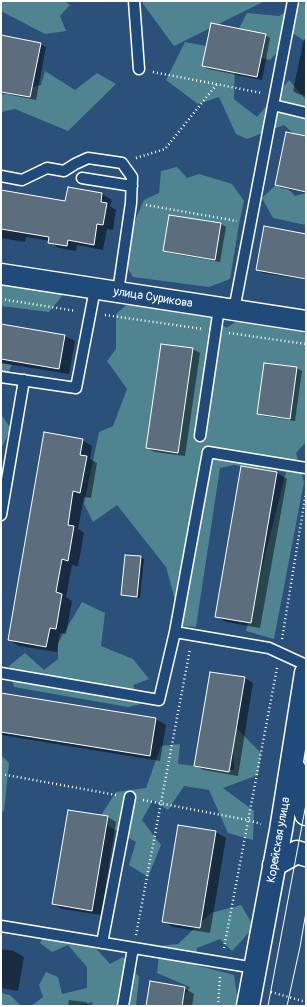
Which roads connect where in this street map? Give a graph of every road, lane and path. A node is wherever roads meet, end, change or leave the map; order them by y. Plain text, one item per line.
1 (134, 1) edge
2 (293, 1) edge
3 (139, 69) joint
4 (217, 84) junction
5 (274, 100) junction
6 (306, 113) edge
7 (122, 163) junction
8 (1, 176) edge
9 (82, 178) dead end
10 (132, 186) junction
11 (131, 203) junction
12 (250, 223) junction
13 (1, 274) edge
14 (95, 289) junction
15 (118, 292) junction
16 (1, 299) edge
17 (227, 309) junction
18 (90, 313) junction
19 (306, 321) edge
20 (216, 331) junction
21 (306, 344) edge
22 (1, 377) edge
23 (24, 380) junction
24 (200, 436) dead end
25 (306, 468) edge
26 (306, 492) edge
27 (1, 515) edge
28 (175, 632) junction
29 (193, 635) junction
30 (280, 653) junction
31 (306, 665) edge
32 (1, 673) edge
33 (306, 673) edge
34 (293, 759) junction
35 (130, 797) dead end
36 (306, 814) edge
37 (306, 855) edge
38 (274, 865) junction
39 (1, 926) edge
40 (102, 943) junction
41 (133, 948) junction
42 (221, 962) junction
43 (255, 968) junction
44 (123, 1006) edge
45 (218, 1006) edge
46 (248, 1006) edge

1 - 3 lane
2 - 5 lane
3 - 4 path
4 - 5 path
4 - 7 path
5 - 6 lane
5 - 12 lane
7 - 8 lane
7 - 10 lane
9 - 10 lane
10 - 11 lane
11 - 12 path
11 - 15 lane
12 - 17 lane
13 - 14 street, улица Сурикова
14 - 15 street, улица Сурикова
14 - 18 lane
15 - 17 street, улица Сурикова
16 - 18 path
17 - 19 street, улица Сурикова
17 - 20 lane
18 - 20 path
18 - 23 lane
20 - 21 path
20 - 24 lane
22 - 23 lane
23 - 27 lane
25 - 28 lane
26 - 30 path
28 - 29 lane
28 - 32 lane
29 - 30 lane
29 - 41 path
30 - 31 lane
30 - 42 path
33 - 34 street, Корейская улица
34 - 36 street
34 - 38 street, Корейская улица
35 - 40 lane
37 - 38 street
38 - 43 street, Корейская улица
39 - 40 lane
40 - 41 lane
41 - 42 lane
41 - 44 lane
42 - 43 lane
42 - 45 path
43 - 46 street, Корейская улица

